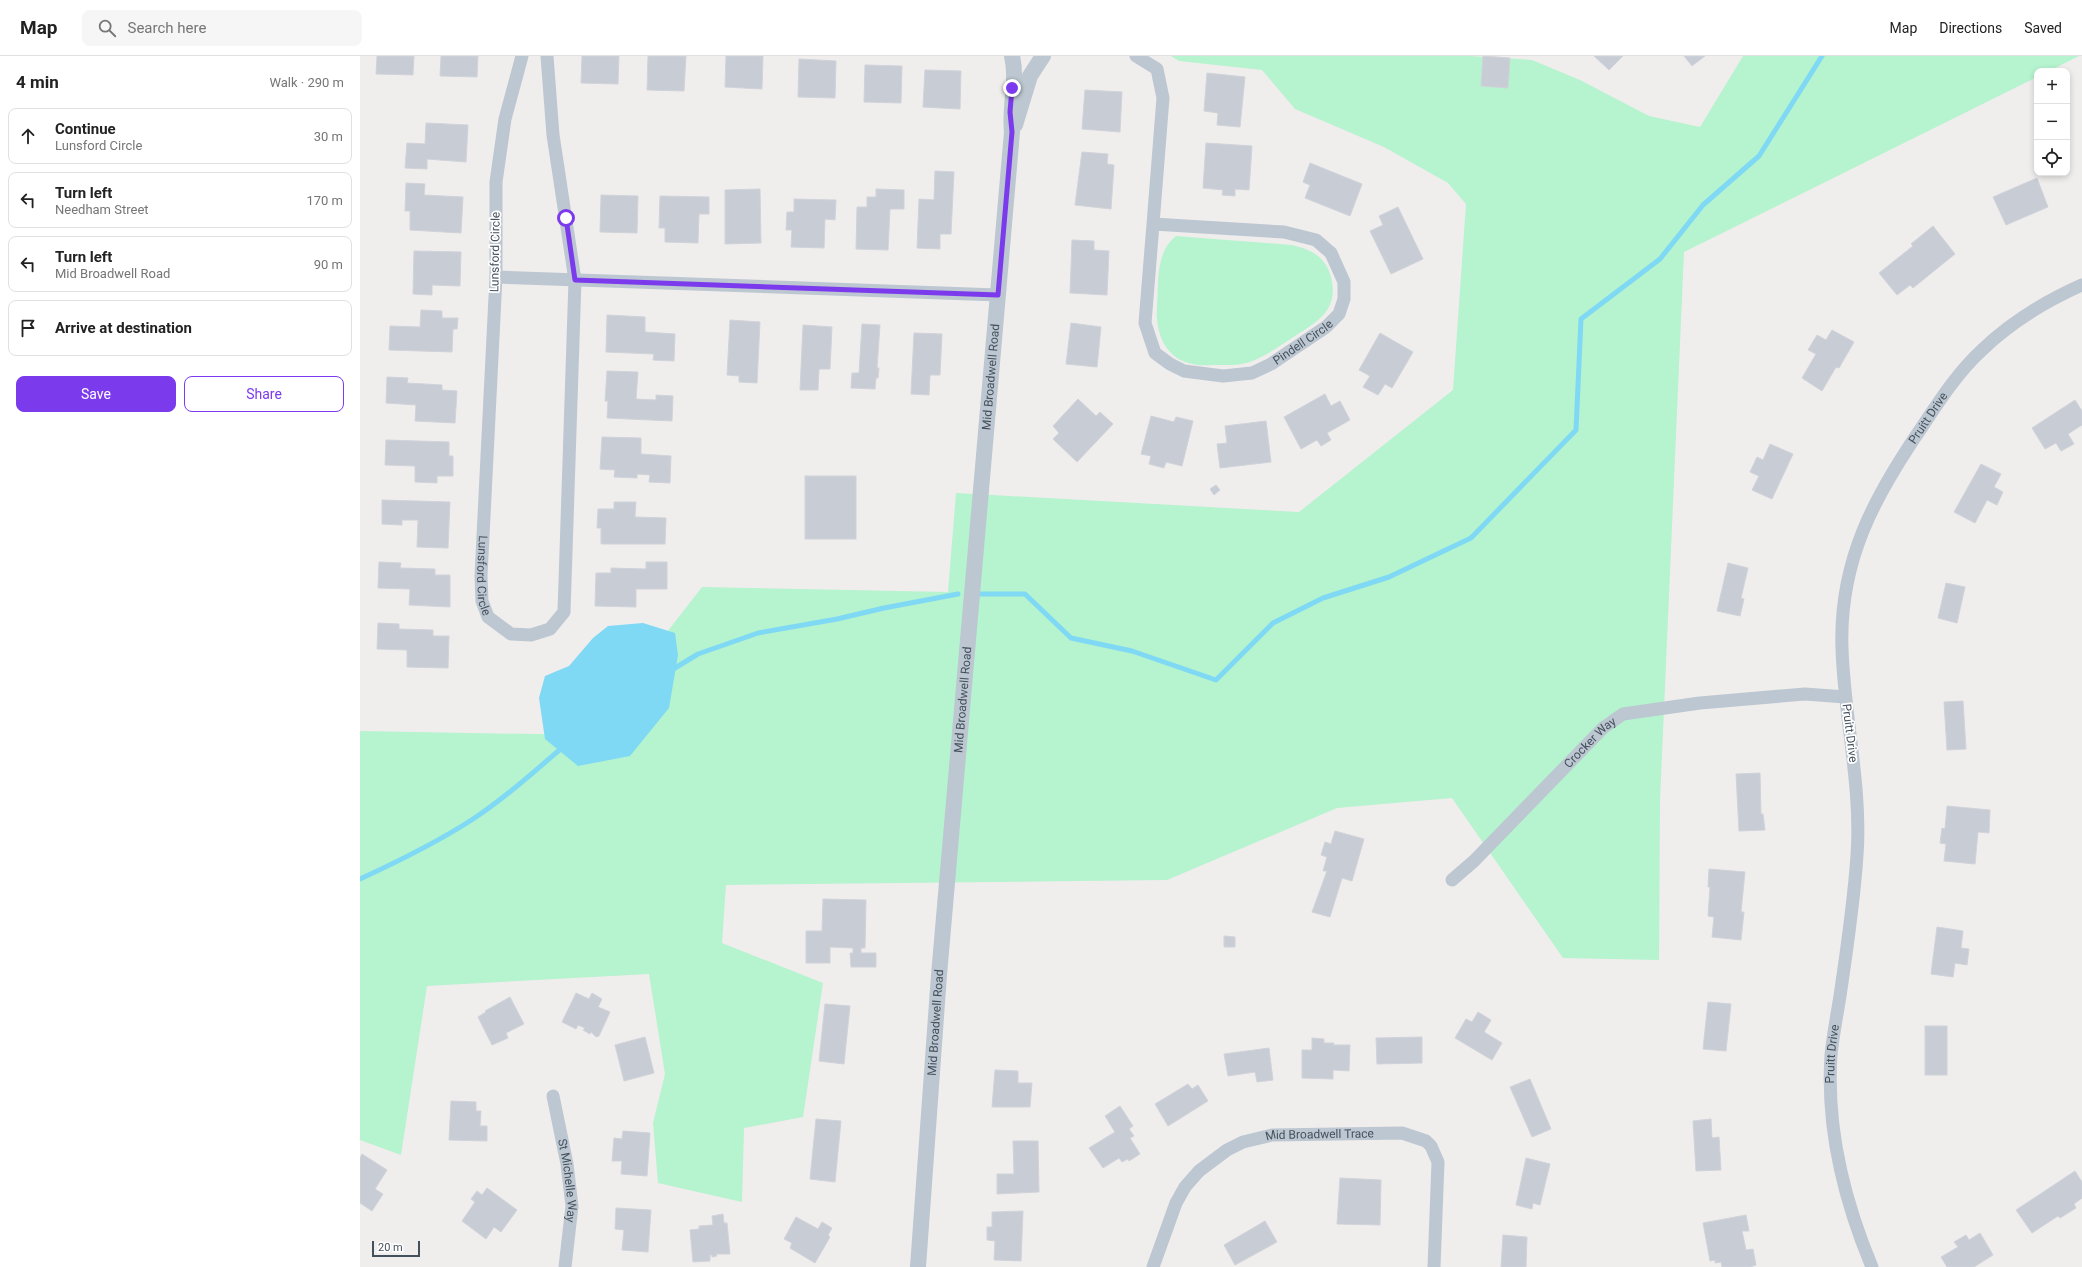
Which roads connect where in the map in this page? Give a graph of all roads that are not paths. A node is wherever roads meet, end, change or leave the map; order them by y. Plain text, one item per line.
1 (522, 56) edge
2 (547, 56) edge
3 (1012, 56) edge
4 (1022, 56) edge
5 (1042, 56) edge
6 (1136, 56) edge
7 (1012, 132) junction
8 (1153, 224) junction
9 (496, 277) junction
10 (575, 280) junction
11 (2082, 285) edge
12 (998, 295) junction
13 (1845, 696) junction
14 (1452, 880) dead end
15 (553, 1096) dead end
16 (565, 1267) edge
17 (918, 1267) edge
18 (1153, 1267) edge
19 (1434, 1267) edge
20 (1872, 1267) edge

1 - 9 street, Lunsford Circle
2 - 10 street, Lunsford Circle
3 - 7 street, Mid Broadwell Road
4 - 5 street
5 - 7 street, Mid Broadwell Road
6 - 8 street, Pindell Circle
7 - 12 street, Mid Broadwell Road
8 - 8 street, Pindell Circle
9 - 10 street
9 - 10 street, Lunsford Circle
10 - 12 street
11 - 13 street, Pruitt Drive
12 - 17 street, Mid Broadwell Road
13 - 14 street, Crocker Way
13 - 20 street, Pruitt Drive
15 - 16 street, St Michelle Way
18 - 19 street, Mid Broadwell Trace

